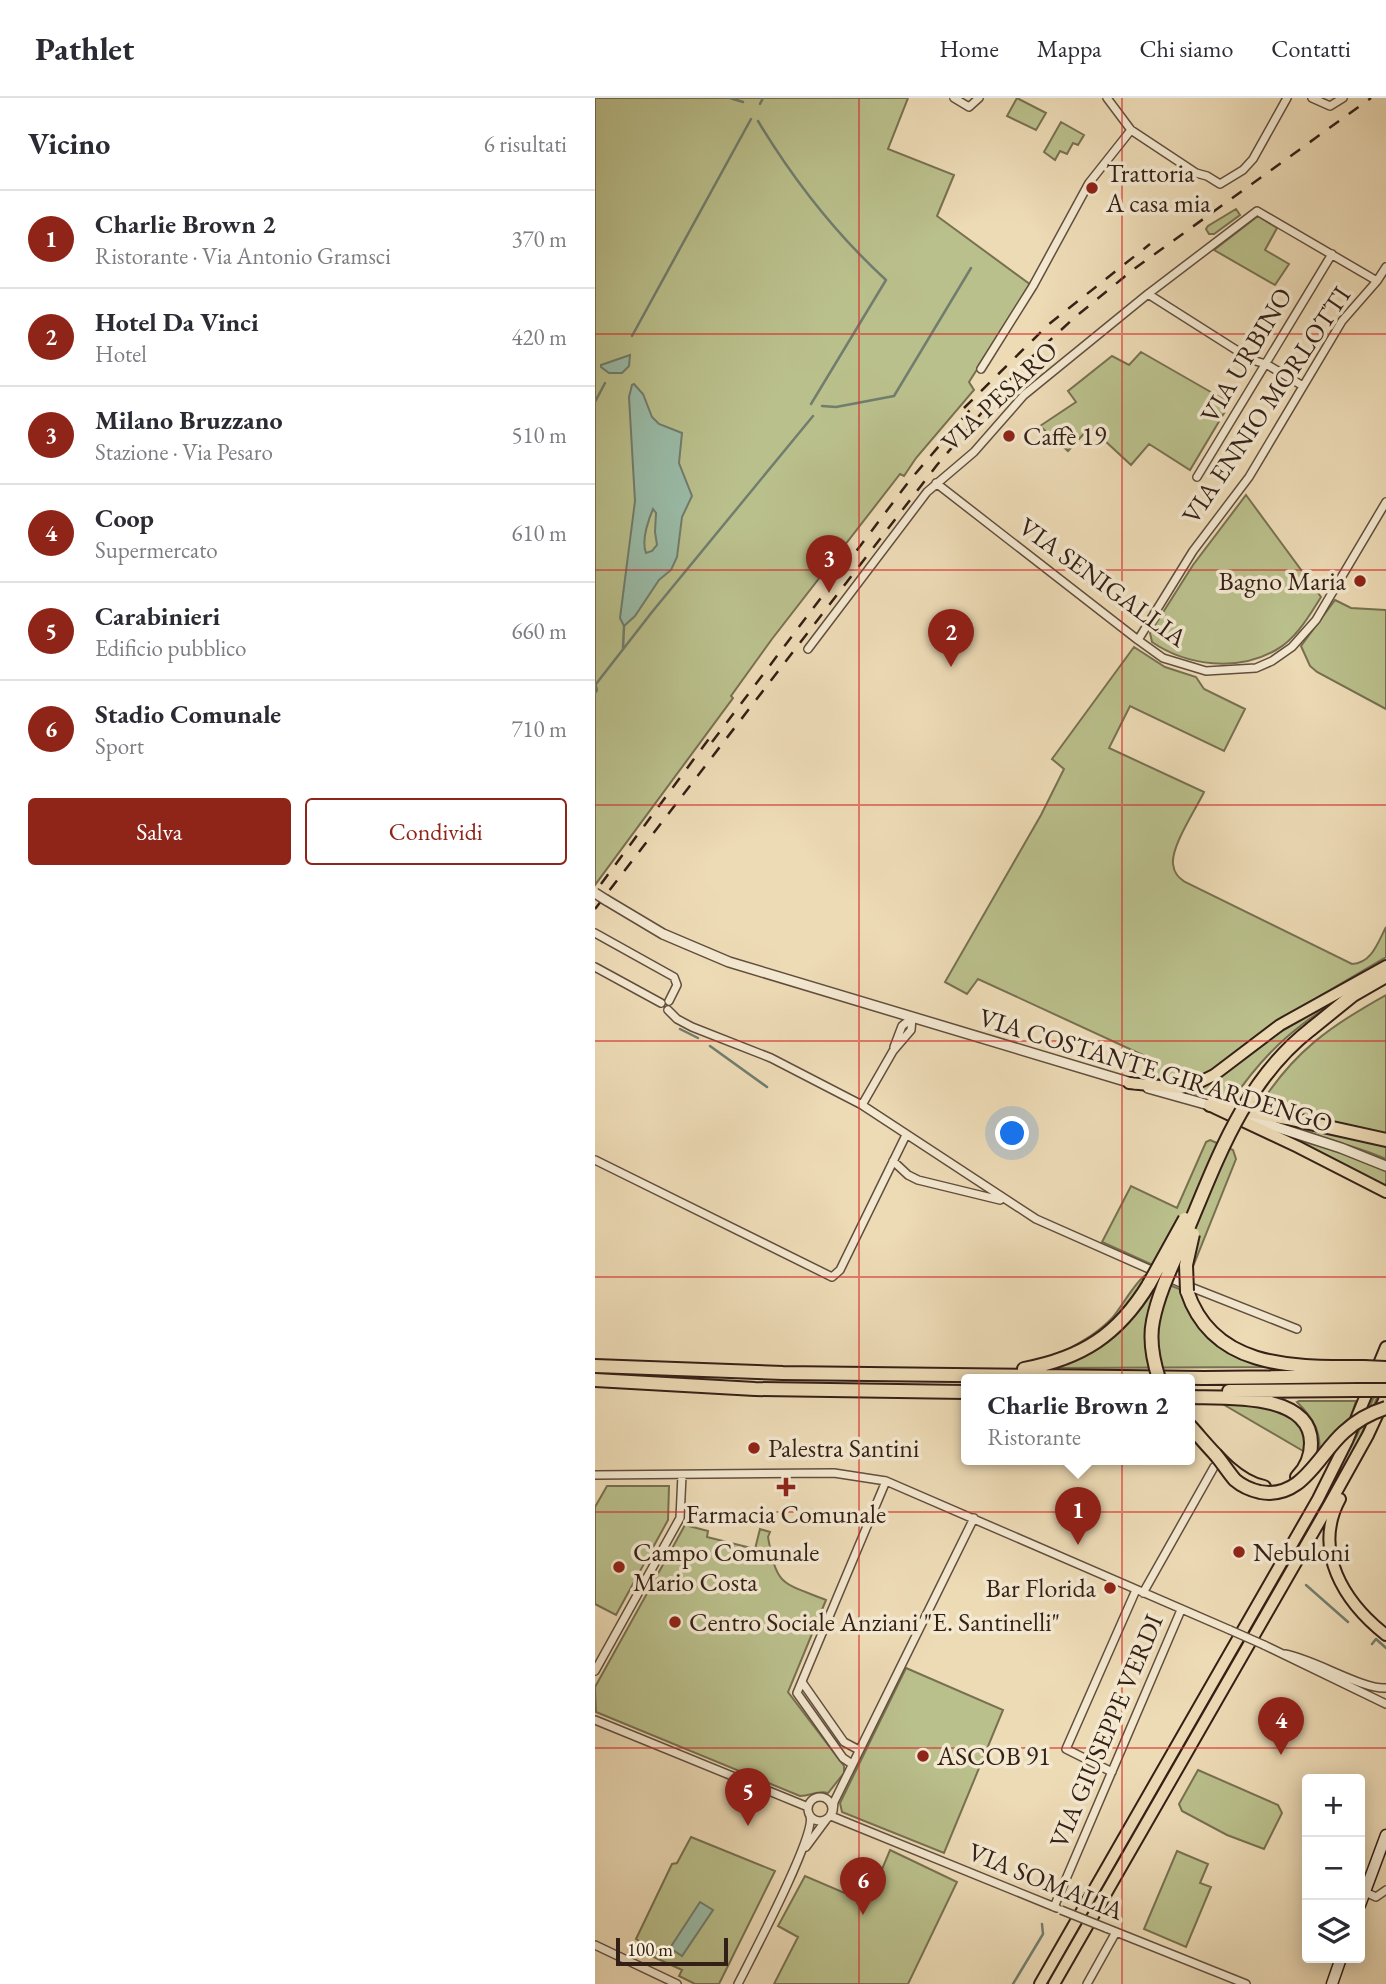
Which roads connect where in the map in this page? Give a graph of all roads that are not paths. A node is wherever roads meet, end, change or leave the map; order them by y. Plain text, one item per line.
1 (954, 98) edge
2 (979, 98) edge
3 (1107, 98) edge
4 (1287, 98) edge
5 (1312, 98) edge
6 (1343, 98) edge
7 (1131, 130) junction
8 (1332, 254) junction
9 (1386, 267) edge
10 (1377, 281) junction
11 (1147, 294) junction
12 (1266, 364) junction
13 (981, 369) dead end
14 (1303, 386) junction
15 (1197, 477) dead end
16 (936, 483) junction
17 (1386, 502) edge
18 (1138, 640) junction
19 (808, 649) dead end
20 (595, 892) edge
21 (595, 933) edge
22 (1386, 966) edge
23 (595, 967) edge
24 (1386, 976) edge
25 (1386, 986) edge
26 (665, 1002) junction
27 (912, 1018) junction
28 (1311, 1029) junction
29 (1129, 1083) junction
30 (862, 1105) junction
31 (1210, 1105) junction
32 (906, 1135) junction
33 (1386, 1140) edge
34 (595, 1160) edge
35 (893, 1161) junction
36 (1386, 1166) edge
37 (1209, 1180) junction
38 (1386, 1192) edge
39 (1004, 1200) junction
40 (1297, 1329) dead end
41 (1386, 1348) edge
42 (595, 1366) edge
43 (1386, 1368) edge
44 (1362, 1372) junction
45 (998, 1374) joint
46 (1158, 1374) edge
47 (1386, 1376) edge
48 (1195, 1378) edge
49 (595, 1380) edge
50 (1386, 1390) edge
51 (1195, 1391) edge
52 (961, 1393) edge
53 (1386, 1396) edge
54 (1195, 1397) edge
55 (1386, 1408) edge
56 (1195, 1432) edge
57 (1361, 1447) junction
58 (1215, 1454) junction
59 (1214, 1468) dead end
60 (595, 1475) edge
61 (682, 1475) junction
62 (886, 1480) junction
63 (974, 1518) junction
64 (1140, 1591) junction
65 (1181, 1610) junction
66 (1386, 1635) edge
67 (1281, 1653) junction
68 (595, 1671) edge
69 (802, 1682) junction
70 (1386, 1689) edge
71 (1384, 1704) edge
72 (595, 1720) edge
73 (859, 1749) junction
74 (852, 1764) junction
75 (1112, 1772) junction
76 (839, 1791) junction
77 (823, 1797) junction
78 (808, 1807) junction
79 (830, 1815) junction
80 (810, 1816) junction
81 (1386, 1835) edge
82 (801, 1853) junction
83 (1365, 1889) edge
84 (1386, 1891) edge
85 (1365, 1892) edge
86 (1058, 1908) junction
87 (1116, 1932) junction
88 (595, 1945) edge
89 (1339, 1963) edge
90 (677, 1984) edge
91 (738, 1984) edge
92 (1040, 1984) edge
93 (1054, 1984) edge
94 (1087, 1984) edge
95 (1245, 1984) edge
96 (1332, 1984) edge

1 - 2 street
3 - 7 street
4 - 7 street
5 - 6 street
7 - 13 street
8 - 10 street
8 - 11 street, VIA PESARO
8 - 12 street, VIA URBINO
9 - 10 street, VIA ENNIO MORLOTTI
10 - 14 street, VIA ENNIO MORLOTTI
11 - 12 street
11 - 16 street, VIA PESARO
12 - 14 street
12 - 15 street, VIA URBINO
14 - 18 street, VIA ENNIO MORLOTTI
16 - 18 street, VIA SENIGALLIA
16 - 19 street, VIA PESARO
17 - 18 street, VIA SENIGALLIA
20 - 27 street, VIA COSTANTE GIRARDENGO, bridge
21 - 26 street
22 - 29 highway
23 - 26 street
24 - 28 highway
25 - 28 highway
26 - 30 street
27 - 29 street, VIA COSTANTE GIRARDENGO
27 - 30 street
28 - 37 highway, bridge
29 - 31 street, VIA COSTANTE GIRARDENGO
30 - 32 street
31 - 33 highway
31 - 36 street, VIA COSTANTE GIRARDENGO
31 - 38 highway
32 - 35 street
32 - 39 street
34 - 35 street
35 - 39 street
37 - 44 highway, bridge
37 - 45 highway, bridge
37 - 46 highway, bridge
39 - 40 street
41 - 92 highway
42 - 45 highway
43 - 44 highway, bridge
44 - 47 highway, bridge
44 - 48 highway
49 - 52 highway
50 - 51 highway, bridge
53 - 57 highway
54 - 58 highway, bridge
55 - 58 highway, bridge
56 - 58 highway
57 - 66 highway
57 - 93 highway
59 - 64 street
60 - 61 street
61 - 62 street
61 - 68 street
62 - 63 street
62 - 69 street
63 - 64 street
63 - 73 street
64 - 65 street
64 - 75 street
65 - 67 street, bridge
65 - 75 street, VIA GIUSEPPE VERDI
67 - 70 street
67 - 71 street
69 - 73 street
69 - 74 street
72 - 78 street
73 - 74 street
74 - 76 street
75 - 86 street, VIA GIUSEPPE VERDI
76 - 77 street
76 - 79 street
77 - 78 street
77 - 79 street
78 - 80 street
79 - 80 street
79 - 82 street
79 - 86 street, VIA SOMALIA
80 - 82 street
81 - 83 main road
82 - 91 street
84 - 85 street
86 - 87 street, VIA SOMALIA, bridge
87 - 94 street
87 - 95 street, VIA SOMALIA
88 - 90 street
89 - 96 main road

